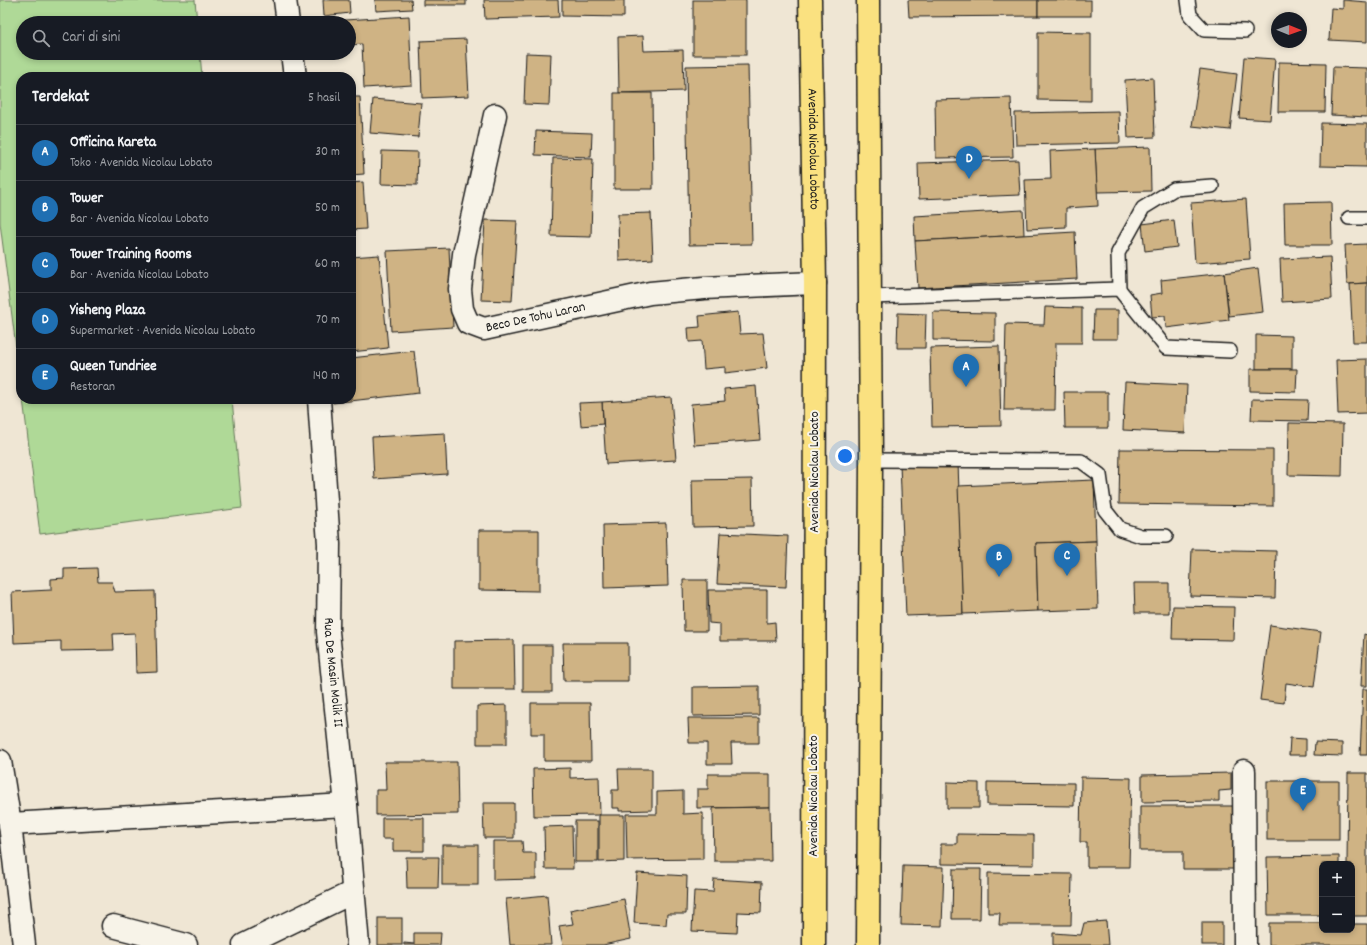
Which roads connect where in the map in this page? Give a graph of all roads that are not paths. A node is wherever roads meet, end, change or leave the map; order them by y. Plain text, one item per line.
1 (285, 0) edge
2 (810, 0) edge
3 (868, 0) edge
4 (1188, 0) edge
5 (287, 16) edge
6 (1246, 31) dead end
7 (293, 60) edge
8 (294, 72) edge
9 (495, 115) dead end
10 (1212, 186) dead end
11 (1349, 218) dead end
12 (1367, 218) edge
13 (815, 283) junction
14 (1119, 288) junction
15 (870, 297) junction
16 (1230, 351) dead end
17 (319, 404) edge
18 (871, 460) junction
19 (1166, 536) dead end
20 (0, 761) edge
21 (1244, 771) dead end
22 (346, 805) junction
23 (10, 824) junction
24 (353, 892) junction
25 (113, 926) dead end
26 (24, 945) edge
27 (186, 945) edge
28 (244, 945) edge
29 (358, 945) edge
30 (814, 945) edge
31 (868, 945) edge
32 (1245, 945) edge

1 - 5 street
2 - 13 main road, Avenida Nicolau Lobato
3 - 15 main road
4 - 6 lane
7 - 8 street
9 - 13 street, Beco De Tohu Laran
10 - 14 lane
11 - 12 lane
13 - 30 main road, Avenida Nicolau Lobato
14 - 15 lane
14 - 16 lane
15 - 18 main road
17 - 22 street, Rua De Masin Molik II
18 - 19 lane
18 - 31 main road
20 - 23 street
21 - 32 street
22 - 23 street
22 - 24 street, Rua De Masin Molik II
23 - 26 street
24 - 28 street
24 - 29 street, Rua De Masin Molik II
25 - 27 street

